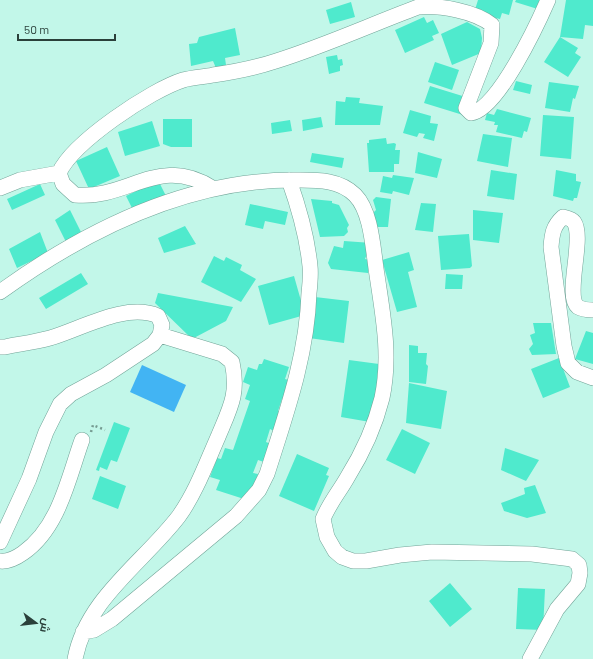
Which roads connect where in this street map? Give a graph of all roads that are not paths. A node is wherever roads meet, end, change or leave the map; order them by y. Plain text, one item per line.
1 (548, 0) edge
2 (59, 173) junction
3 (289, 180) junction
4 (0, 188) edge
5 (214, 189) junction
6 (0, 292) edge
7 (593, 310) edge
8 (160, 335) junction
9 (0, 347) edge
10 (593, 378) edge
11 (82, 440) dead end
12 (0, 542) edge
13 (0, 561) edge
14 (84, 632) junction
15 (75, 659) edge
16 (530, 659) edge

1 - 2 street
2 - 4 street
2 - 5 street
3 - 5 street
3 - 14 street
3 - 16 street
5 - 6 street
7 - 10 street
8 - 9 street
8 - 12 street
8 - 14 street
11 - 13 street
14 - 15 street

